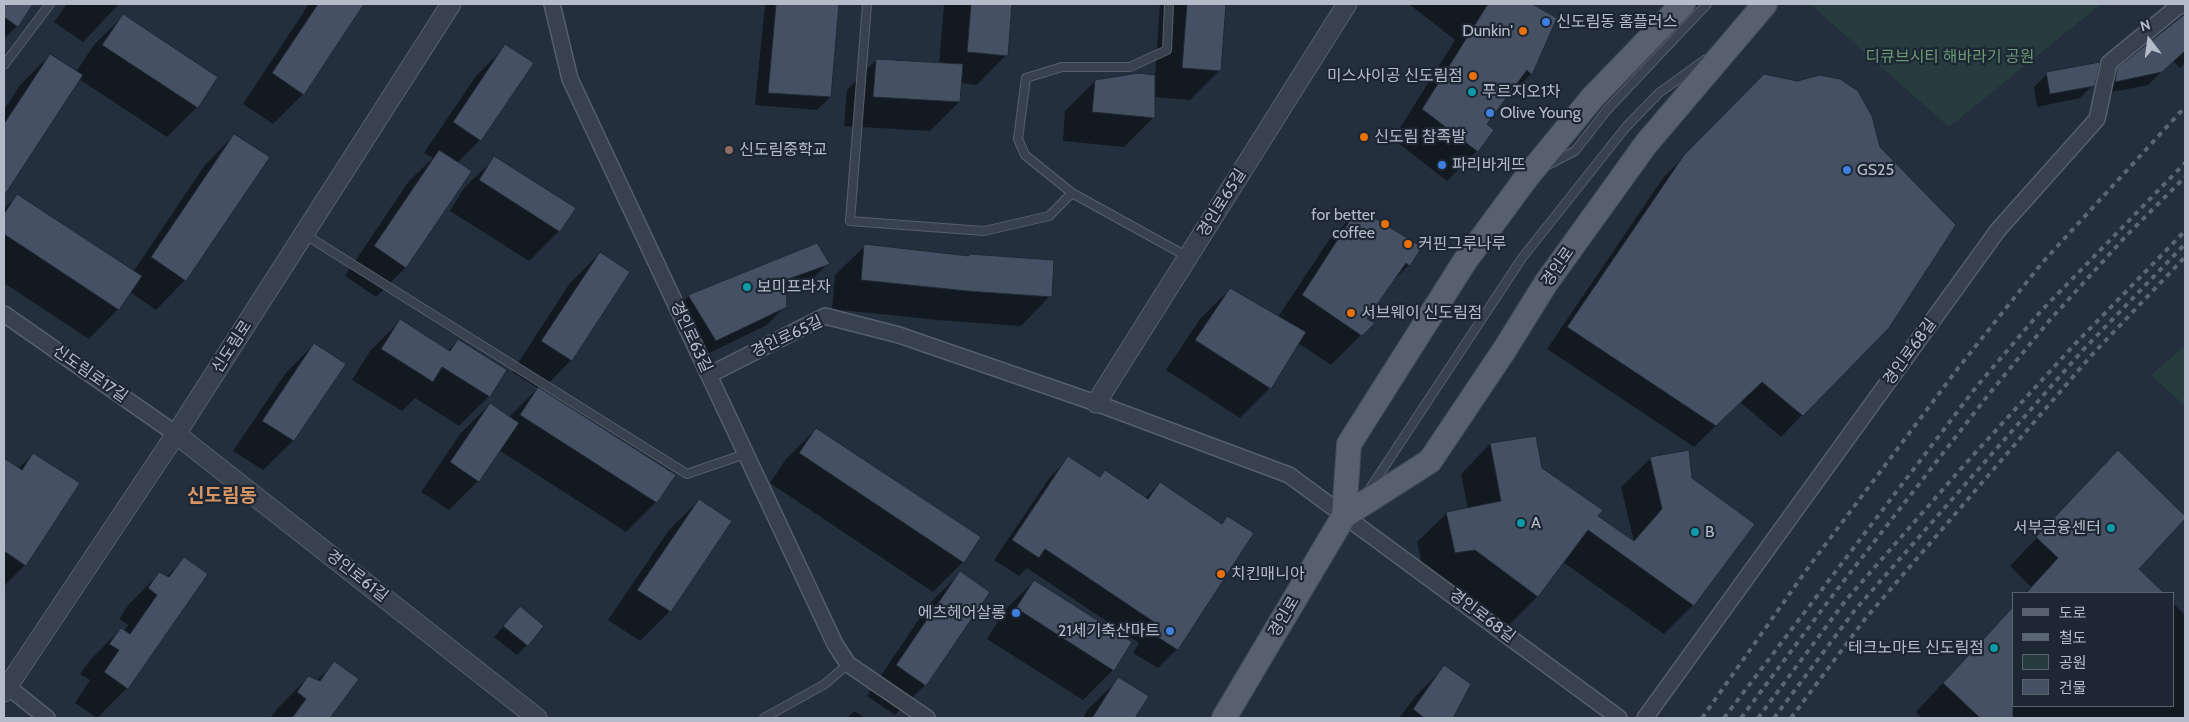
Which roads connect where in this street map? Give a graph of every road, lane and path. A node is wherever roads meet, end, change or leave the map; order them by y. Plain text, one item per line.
1 (50, 4) edge
2 (451, 4) edge
3 (552, 4) edge
4 (867, 4) edge
5 (1169, 4) edge
6 (1347, 4) edge
7 (1683, 4) edge
8 (1707, 4) edge
9 (1765, 4) edge
10 (2185, 4) edge
11 (1738, 35) junction
12 (4, 65) edge
13 (1527, 177) junction
14 (1072, 193) junction
15 (304, 234) junction
16 (1188, 257) junction
17 (4, 314) edge
18 (709, 375) junction
19 (1096, 403) junction
20 (176, 434) junction
21 (745, 454) junction
22 (1351, 511) junction
23 (848, 664) junction
24 (6, 689) edge
25 (47, 718) edge
26 (537, 718) edge
27 (764, 718) edge
28 (927, 718) edge
29 (1224, 718) edge
30 (1619, 718) edge
31 (1645, 718) edge

1 - 12 lane
2 - 15 street, 신도림로
3 - 18 street, 경인로63길
4 - 14 lane
5 - 14 lane
6 - 16 street, 경인로65길
7 - 13 main road, 경인로
8 - 13 lane
9 - 11 main road, 경인로
10 - 31 street, 경인로68길
11 - 22 lane
11 - 22 main road, 경인로
13 - 22 main road, 경인로
14 - 16 lane
15 - 20 street, 신도림로
15 - 21 lane
16 - 19 street, 경인로65길
17 - 20 street, 신도림로17길
18 - 19 street, 경인로65길
18 - 21 street, 경인로63길
19 - 22 street, 경인로65길
20 - 24 street, 신도림로
20 - 26 street, 경인로61길
21 - 23 street, 경인로63길
22 - 29 main road, 경인로
22 - 30 street, 경인로68길
23 - 27 lane
23 - 28 street, 경인로63길
24 - 25 street, 신도림로

